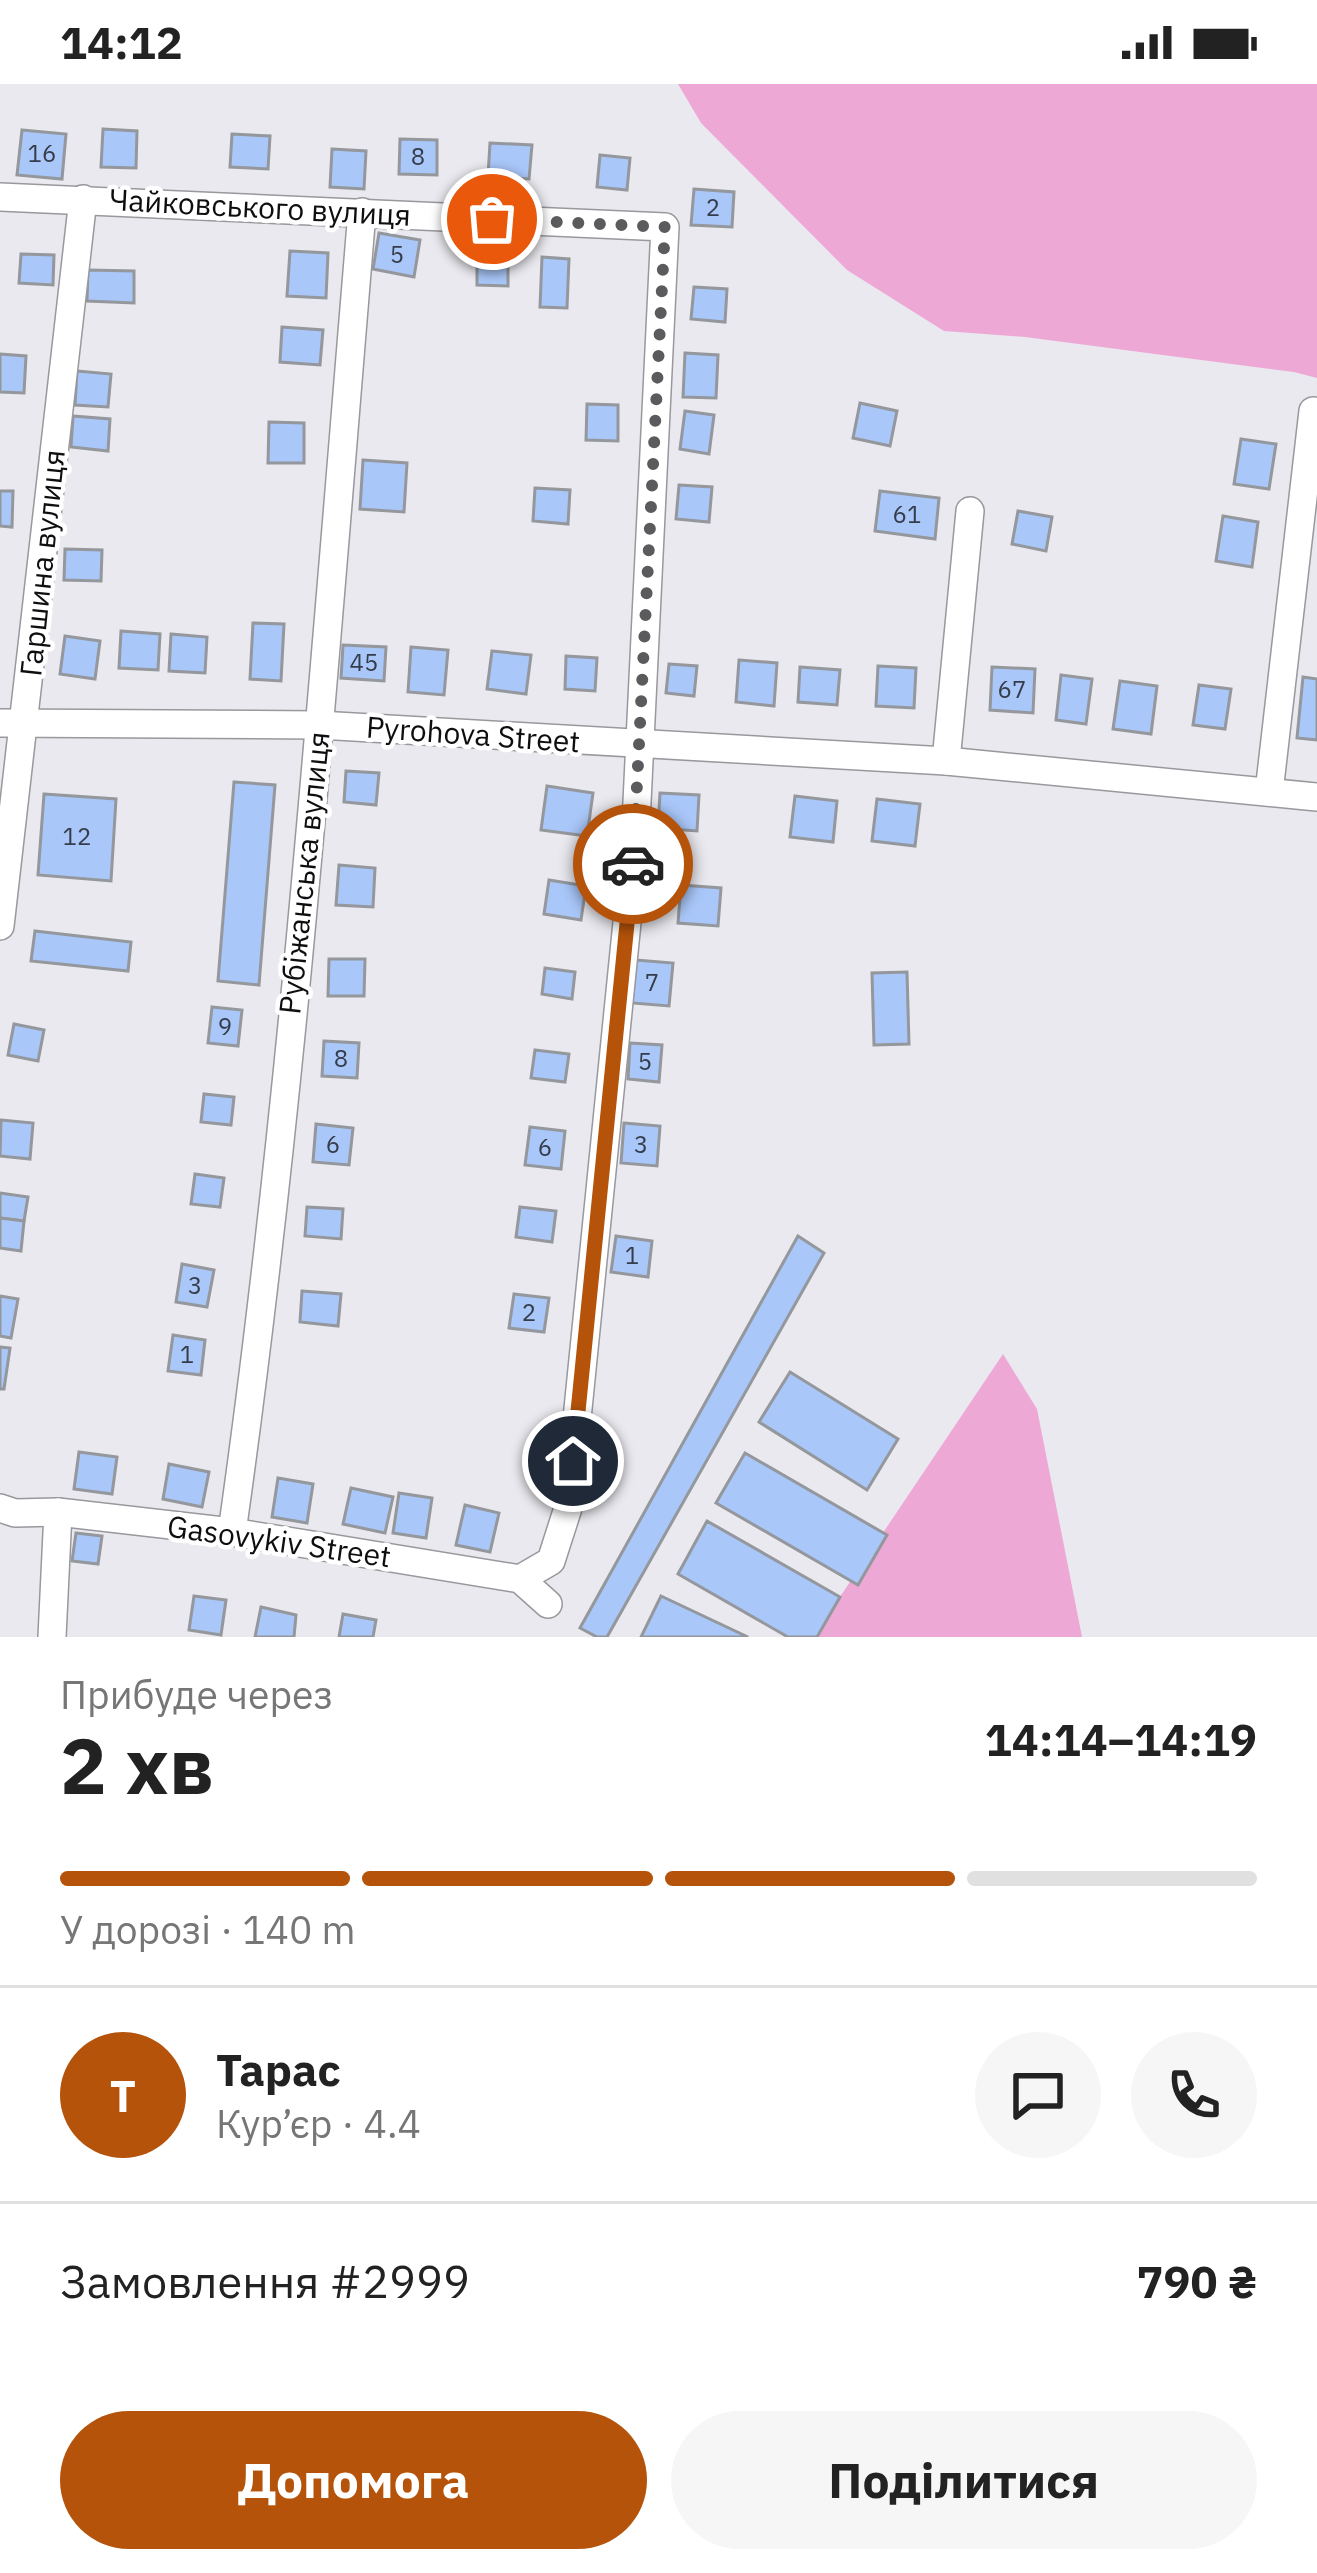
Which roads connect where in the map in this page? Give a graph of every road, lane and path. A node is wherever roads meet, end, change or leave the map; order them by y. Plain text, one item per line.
1 (0, 197) edge
2 (83, 199) junction
3 (362, 212) junction
4 (1313, 411) dead end
5 (970, 512) dead end
6 (13, 724) edge
7 (319, 725) junction
8 (642, 746) junction
9 (946, 761) junction
10 (1269, 792) junction
11 (1317, 797) edge
12 (0, 926) edge
13 (0, 1508) edge
14 (58, 1512) junction
15 (232, 1532) junction
16 (520, 1579) junction
17 (548, 1604) dead end
18 (52, 1637) edge

1 - 2 street, Чайковського вулиця
2 - 3 street, Чайковського вулиця
2 - 6 street, Гаршина вулиця
3 - 7 street, Рубіжанська вулиця
3 - 8 street, Чайковського вулиця
4 - 10 street
5 - 9 street
6 - 7 street, Pyrohova Street
6 - 12 street, Гаршина вулиця
7 - 8 street, Pyrohova Street
7 - 15 street, Рубіжанська вулиця
8 - 9 street, Pyrohova Street
8 - 16 street
9 - 10 street, Pyrohova Street
10 - 11 street, Pyrohova Street
13 - 14 street, Gasovykiv Street
14 - 15 street, Gasovykiv Street
14 - 18 street
15 - 16 street, Gasovykiv Street
16 - 17 street

